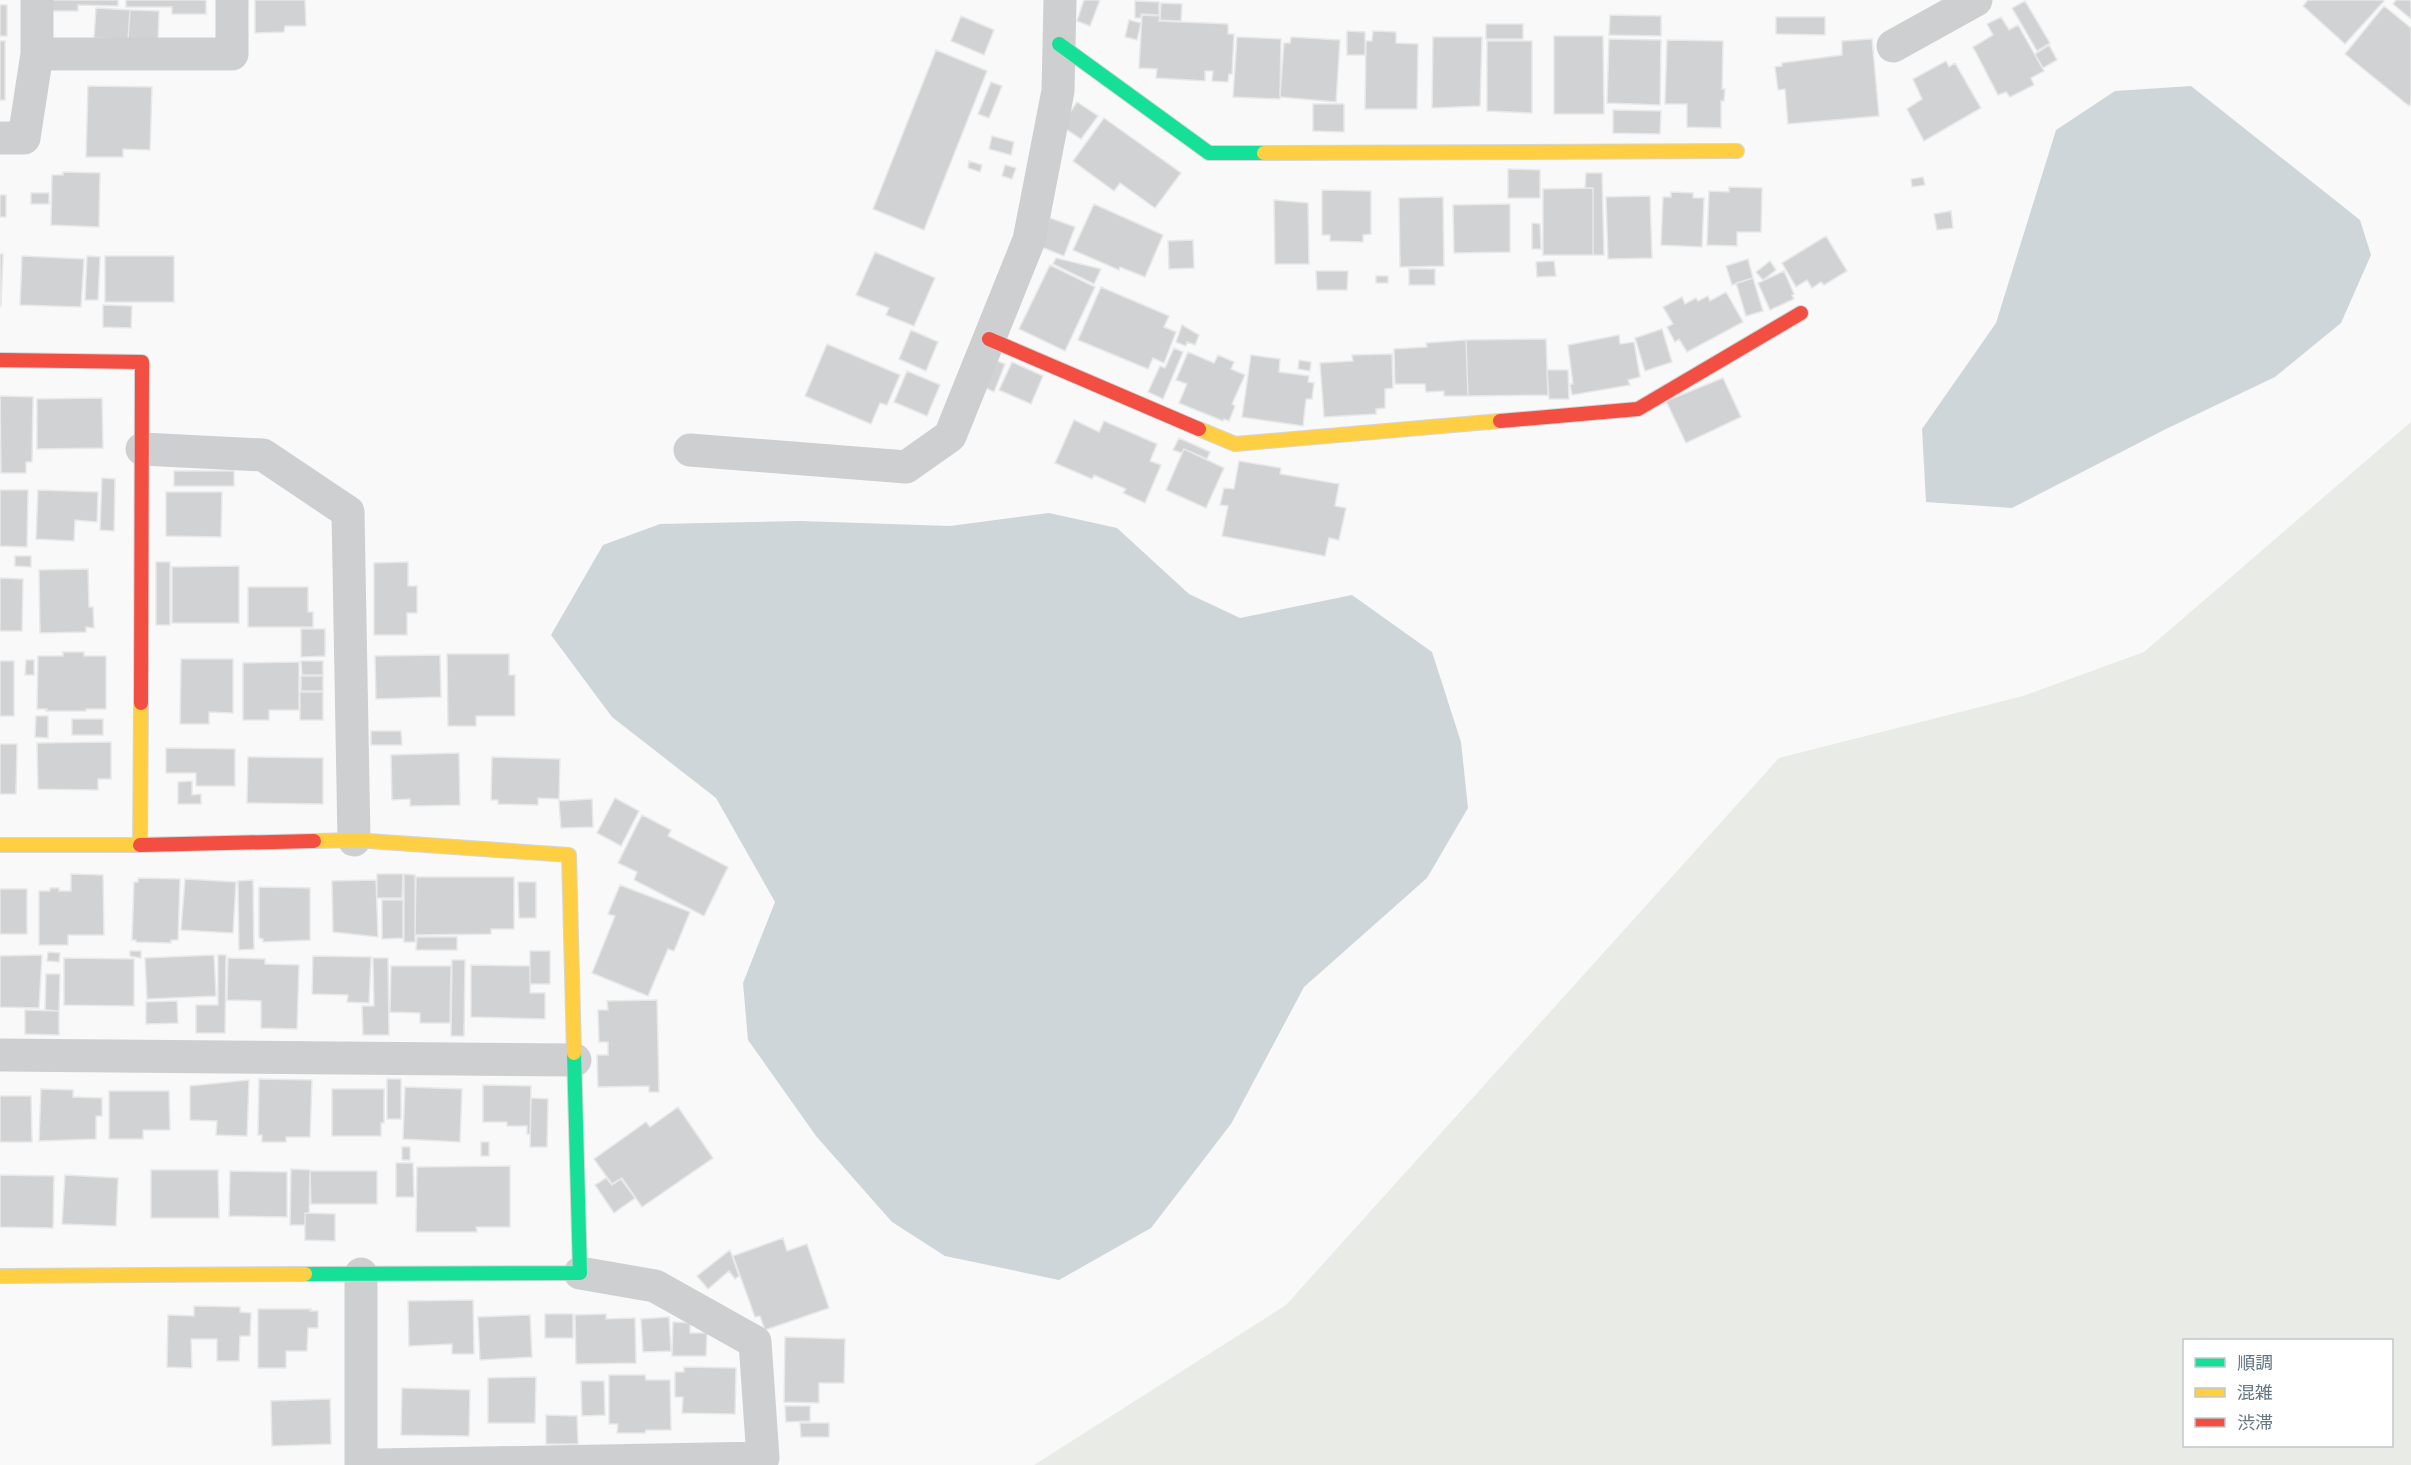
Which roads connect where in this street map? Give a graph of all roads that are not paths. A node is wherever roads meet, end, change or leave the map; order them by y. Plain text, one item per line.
1 (37, 0) edge
2 (232, 0) edge
3 (1060, 0) edge
4 (1976, 0) edge
5 (1059, 44) junction
6 (1893, 46) dead end
7 (37, 54) junction
8 (0, 138) edge
9 (1737, 151) dead end
10 (1801, 313) dead end
11 (989, 339) junction
12 (0, 360) edge
13 (142, 449) junction
14 (690, 450) dead end
15 (354, 840) junction
16 (0, 845) edge
17 (140, 845) junction
18 (0, 1055) edge
19 (575, 1060) junction
20 (579, 1273) junction
21 (361, 1274) junction
22 (0, 1276) edge
23 (362, 1465) edge
24 (378, 1465) edge

1 - 7 street
2 - 7 street
3 - 5 street
4 - 6 street
5 - 9 street
5 - 11 street
7 - 8 street
10 - 11 street
11 - 14 street
12 - 13 street
13 - 15 street
13 - 17 street
15 - 17 street
15 - 19 street
16 - 17 street
18 - 19 street
19 - 20 street
20 - 21 street
20 - 24 street
21 - 22 street
21 - 23 street

